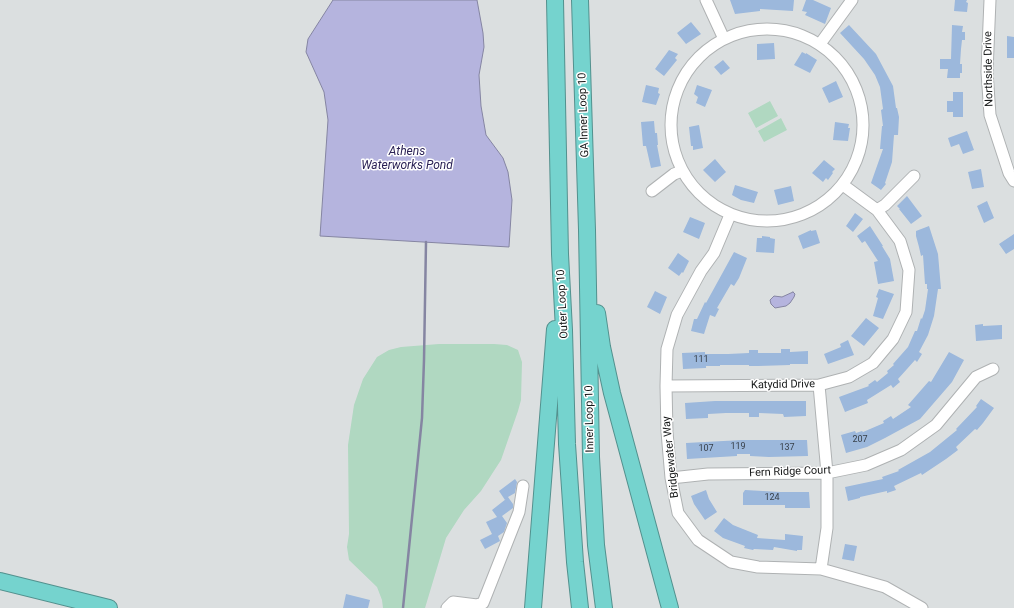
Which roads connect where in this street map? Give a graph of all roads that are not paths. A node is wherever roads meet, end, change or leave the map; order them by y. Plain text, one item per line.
1 (555, 0) edge
2 (580, 0) edge
3 (706, 0) edge
4 (852, 0) edge
5 (990, 0) edge
6 (724, 39) junction
7 (820, 44) junction
8 (682, 171) junction
9 (914, 176) dead end
10 (1014, 181) edge
11 (843, 185) junction
12 (652, 191) dead end
13 (877, 210) junction
14 (730, 215) junction
15 (587, 230) junction
16 (560, 254) junction
17 (993, 369) dead end
18 (819, 385) junction
19 (666, 386) junction
20 (827, 473) junction
21 (671, 478) junction
22 (524, 486) dead end
23 (821, 569) junction
24 (0, 581) edge
25 (109, 608) edge
26 (447, 608) edge
27 (533, 608) edge
28 (580, 608) edge
29 (604, 608) edge
30 (670, 608) edge
31 (922, 608) edge

1 - 16 highway, Outer Loop 10
2 - 15 highway, GA Inner Loop 10
3 - 6 street
4 - 7 street
5 - 10 street, Northside Drive
6 - 7 street
6 - 8 street
7 - 11 street
8 - 12 street
8 - 14 street
9 - 13 street
11 - 13 street, Katydid Drive
11 - 14 street
13 - 18 street, Katydid Drive
14 - 19 street, Bridgewater Way
15 - 29 highway, Inner Loop 10
15 - 30 highway
16 - 27 highway
16 - 28 highway, Outer Loop 10
17 - 20 street, Fern Ridge Court
18 - 19 street, Katydid Drive
18 - 20 street
19 - 21 street, Bridgewater Way
20 - 21 street, Fern Ridge Court
20 - 23 street
21 - 23 street, Bridgewater Way
22 - 26 street
23 - 31 street, Bridgewater Way
24 - 25 highway

